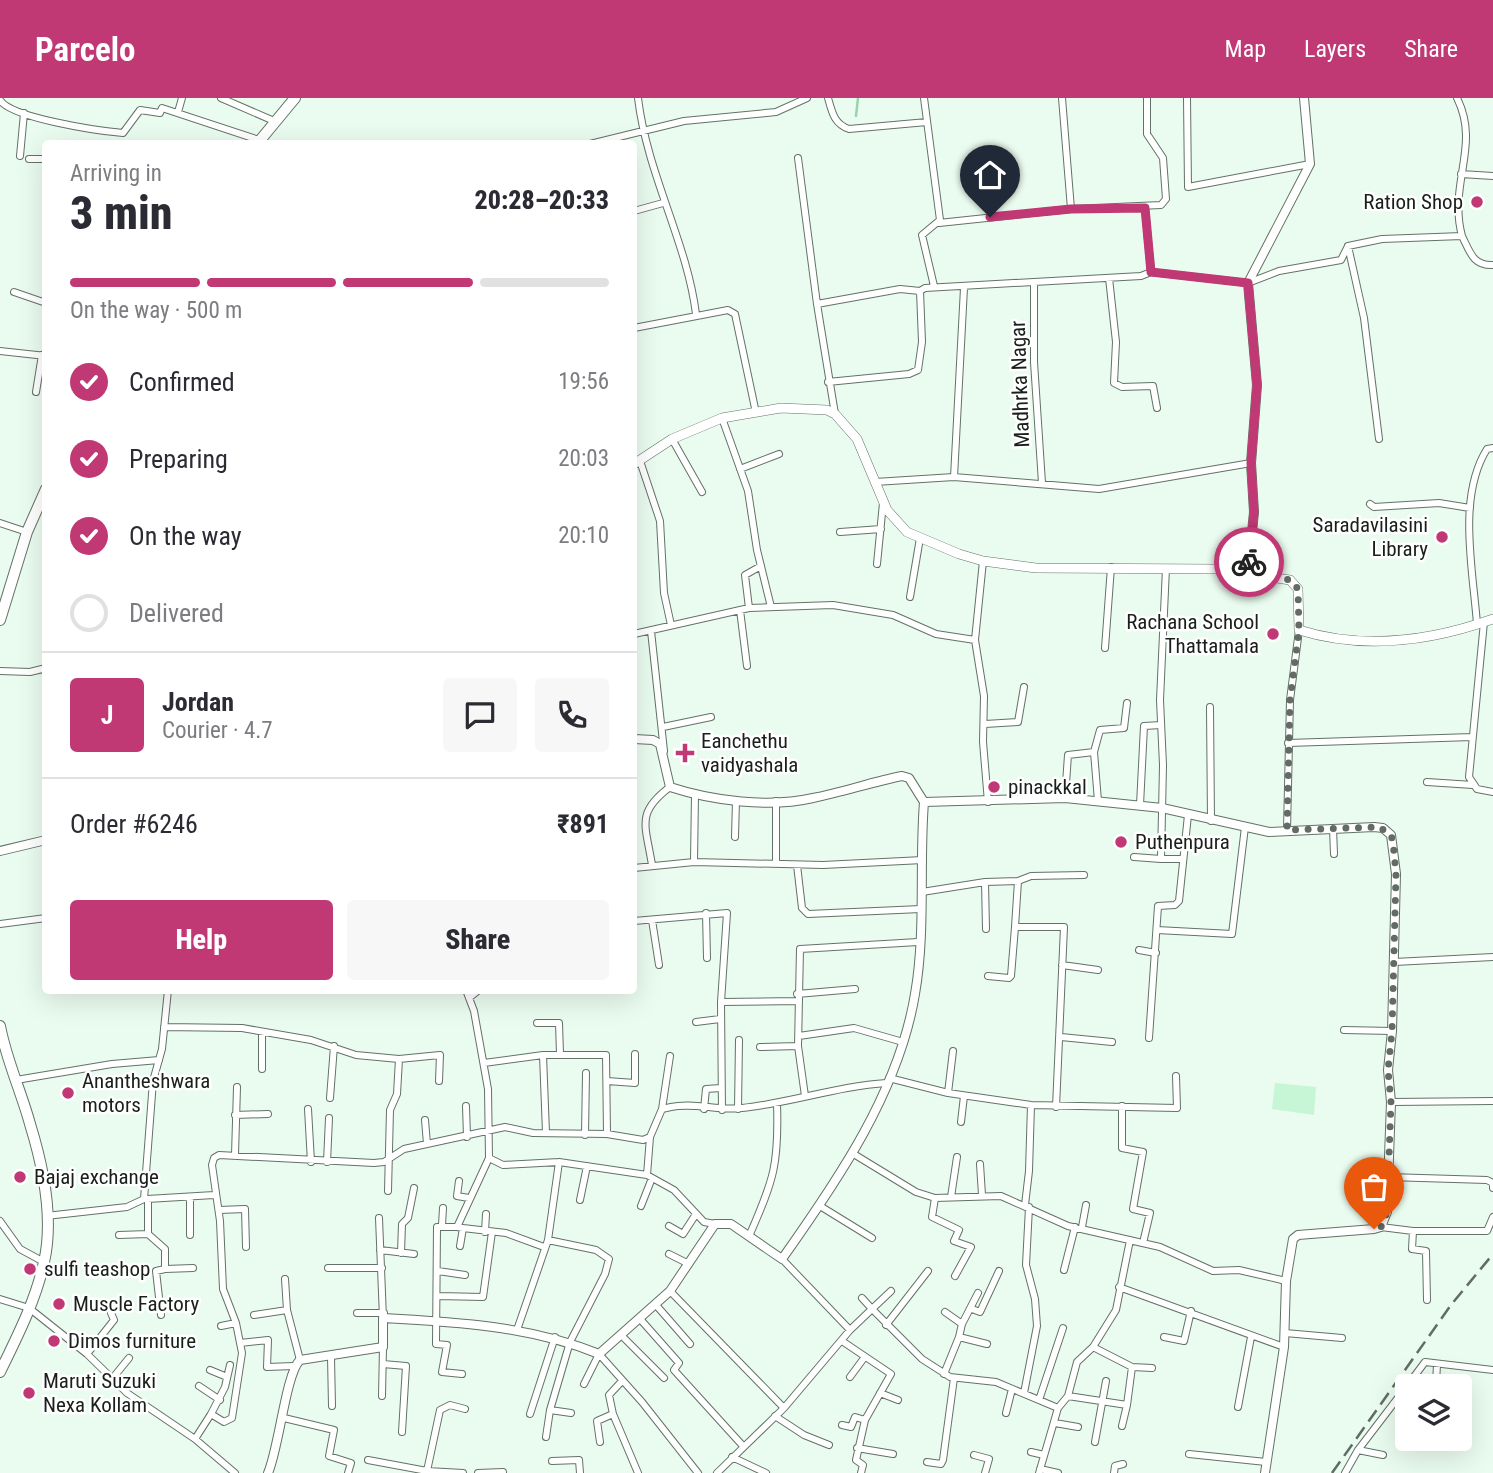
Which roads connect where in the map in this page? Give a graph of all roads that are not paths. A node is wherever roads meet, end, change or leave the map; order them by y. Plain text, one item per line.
1 (182, 98) edge
2 (221, 98) edge
3 (295, 98) edge
4 (638, 98) edge
5 (807, 98) edge
6 (828, 98) edge
7 (924, 98) edge
8 (1062, 98) edge
9 (1147, 98) edge
10 (1187, 98) edge
11 (1304, 98) edge
12 (1457, 98) edge
13 (0, 100) edge
14 (178, 112) junction
15 (24, 113) junction
16 (274, 121) junction
17 (927, 122) junction
18 (642, 132) junction
19 (253, 140) edge
20 (260, 140) edge
21 (607, 140) edge
22 (20, 156) dead end
23 (798, 158) dead end
24 (29, 159) dead end
25 (42, 159) edge
26 (1310, 164) junction
27 (1461, 174) junction
28 (1493, 176) edge
29 (663, 203) junction
30 (1145, 208) junction
31 (1071, 209) junction
32 (637, 210) edge
33 (939, 223) junction
34 (1462, 234) junction
35 (1348, 246) junction
36 (1493, 265) edge
37 (1151, 272) junction
38 (1109, 278) junction
39 (1248, 283) junction
40 (1034, 284) junction
41 (934, 286) junction
42 (964, 288) junction
43 (920, 291) junction
44 (14, 292) dead end
45 (42, 302) edge
46 (817, 304) junction
47 (696, 314) junction
48 (637, 327) edge
49 (0, 351) edge
50 (42, 355) edge
51 (42, 364) edge
52 (828, 382) junction
53 (36, 392) dead end
54 (1157, 408) dead end
55 (756, 413) junction
56 (835, 414) junction
57 (722, 418) junction
58 (673, 439) junction
59 (1379, 439) dead end
60 (1493, 448) edge
61 (779, 454) dead end
62 (637, 463) edge
63 (1251, 463) junction
64 (740, 469) junction
65 (954, 477) junction
66 (875, 482) junction
67 (1042, 483) junction
68 (702, 492) dead end
69 (42, 500) edge
70 (883, 501) junction
71 (1370, 504) dead end
72 (1470, 508) junction
73 (0, 523) edge
74 (881, 529) junction
75 (27, 532) junction
76 (840, 532) dead end
77 (920, 538) junction
78 (983, 561) junction
79 (877, 564) dead end
80 (761, 566) junction
81 (1111, 567) junction
82 (1166, 568) junction
83 (1248, 572) junction
84 (910, 597) dead end
85 (771, 607) junction
86 (749, 608) junction
87 (740, 610) junction
88 (0, 620) edge
89 (1484, 622) edge
90 (671, 625) junction
91 (1299, 630) junction
92 (651, 631) junction
93 (637, 633) edge
94 (975, 640) junction
95 (1105, 648) dead end
96 (747, 666) dead end
97 (42, 669) edge
98 (0, 671) edge
99 (1024, 687) dead end
100 (1127, 703) dead end
101 (1210, 707) dead end
102 (711, 717) dead end
103 (985, 724) junction
104 (1161, 725) junction
105 (663, 727) junction
106 (1472, 737) junction
107 (637, 738) edge
108 (1288, 743) junction
109 (1094, 752) junction
110 (664, 753) junction
111 (1427, 782) dead end
112 (1473, 785) junction
113 (670, 787) junction
114 (1493, 792) edge
115 (695, 794) junction
116 (1065, 798) junction
117 (736, 800) junction
118 (776, 801) junction
119 (1098, 801) junction
120 (924, 802) junction
121 (988, 802) junction
122 (1140, 805) junction
123 (1162, 808) junction
124 (1188, 815) junction
125 (1211, 821) junction
126 (1245, 827) junction
127 (1333, 828) junction
128 (1287, 830) junction
129 (735, 837) dead end
130 (42, 841) edge
131 (0, 851) edge
132 (1334, 854) dead end
133 (1134, 857) dead end
134 (1161, 859) junction
135 (1183, 859) junction
136 (923, 860) junction
137 (694, 862) junction
138 (776, 864) junction
139 (652, 865) junction
140 (797, 865) junction
141 (637, 868) edge
142 (1084, 875) dead end
143 (1018, 881) junction
144 (985, 882) junction
145 (922, 892) junction
146 (921, 909) junction
147 (706, 913) junction
148 (42, 919) edge
149 (652, 920) junction
150 (637, 921) edge
151 (0, 924) edge
152 (1015, 928) junction
153 (986, 929) dead end
154 (1157, 930) junction
155 (918, 943) junction
156 (1139, 950) dead end
157 (1156, 953) junction
158 (1493, 957) edge
159 (707, 958) dead end
160 (1394, 962) junction
161 (659, 965) dead end
162 (1062, 965) junction
163 (1098, 970) dead end
164 (988, 976) dead end
165 (855, 989) dead end
166 (168, 994) edge
167 (468, 994) edge
168 (797, 998) junction
169 (721, 1002) junction
170 (720, 1019) junction
171 (696, 1021) dead end
172 (537, 1023) dead end
173 (164, 1027) junction
174 (1344, 1030) dead end
175 (1392, 1031) junction
176 (1, 1032) edge
177 (262, 1033) junction
178 (799, 1036) junction
179 (1060, 1037) junction
180 (1149, 1038) dead end
181 (739, 1040) dead end
182 (903, 1042) junction
183 (1112, 1042) dead end
184 (334, 1046) junction
185 (799, 1046) junction
186 (760, 1047) dead end
187 (953, 1051) dead end
188 (560, 1054) junction
189 (635, 1054) dead end
190 (543, 1055) junction
191 (670, 1056) dead end
192 (399, 1059) junction
193 (159, 1060) junction
194 (484, 1063) junction
195 (262, 1069) dead end
196 (586, 1073) dead end
197 (1176, 1076) dead end
198 (16, 1080) junction
199 (888, 1080) junction
200 (439, 1081) dead end
201 (607, 1082) junction
202 (237, 1087) dead end
203 (721, 1088) junction
204 (948, 1093) junction
205 (806, 1096) junction
206 (964, 1096) junction
207 (330, 1098) dead end
208 (1493, 1101) edge
209 (1391, 1102) junction
210 (778, 1103) junction
211 (1031, 1105) junction
212 (466, 1106) dead end
213 (1122, 1106) junction
214 (1056, 1107) junction
215 (308, 1109) dead end
216 (662, 1109) junction
217 (704, 1109) junction
218 (738, 1109) junction
219 (722, 1110) junction
220 (268, 1114) dead end
221 (235, 1115) junction
222 (329, 1118) dead end
223 (425, 1120) dead end
224 (961, 1122) dead end
225 (488, 1130) junction
226 (546, 1133) junction
227 (607, 1133) junction
228 (585, 1135) junction
229 (467, 1137) junction
230 (650, 1137) junction
231 (427, 1144) junction
232 (852, 1153) junction
233 (235, 1155) junction
234 (957, 1157) dead end
235 (390, 1158) junction
236 (489, 1158) junction
237 (311, 1162) junction
238 (327, 1162) junction
239 (559, 1162) junction
240 (980, 1164) dead end
241 (587, 1166) junction
242 (650, 1176) junction
243 (1388, 1177) junction
244 (459, 1181) dead end
245 (414, 1188) dead end
246 (1493, 1188) edge
247 (388, 1191) dead end
248 (214, 1195) junction
249 (982, 1195) junction
250 (951, 1197) junction
251 (469, 1198) junction
252 (935, 1198) junction
253 (146, 1199) junction
254 (190, 1199) junction
255 (580, 1199) dead end
256 (1086, 1205) dead end
257 (641, 1206) dead end
258 (820, 1206) junction
259 (1027, 1206) junction
260 (443, 1208) dead end
261 (219, 1210) junction
262 (486, 1214) dead end
263 (696, 1214) junction
264 (46, 1216) junction
265 (1493, 1217) edge
266 (379, 1218) dead end
267 (0, 1221) edge
268 (715, 1224) junction
269 (442, 1225) junction
270 (669, 1226) dead end
271 (1078, 1227) junction
272 (1381, 1227) junction
273 (460, 1228) junction
274 (1412, 1231) junction
275 (488, 1232) junction
276 (148, 1234) junction
277 (750, 1234) junction
278 (119, 1235) dead end
279 (190, 1235) dead end
280 (872, 1238) dead end
281 (1130, 1240) junction
282 (546, 1243) junction
283 (1143, 1243) junction
284 (460, 1246) dead end
285 (246, 1247) dead end
286 (1402, 1249) dead end
287 (1412, 1249) junction
288 (380, 1250) junction
289 (401, 1253) junction
290 (414, 1254) dead end
291 (669, 1254) dead end
292 (782, 1259) junction
293 (44, 1262) junction
294 (690, 1264) junction
295 (193, 1268) dead end
296 (328, 1268) dead end
297 (382, 1268) junction
298 (164, 1269) junction
299 (438, 1270) junction
300 (1064, 1270) dead end
301 (928, 1271) dead end
302 (999, 1271) dead end
303 (465, 1275) dead end
304 (955, 1276) dead end
305 (285, 1279) dead end
306 (1286, 1281) junction
307 (1119, 1287) junction
308 (670, 1291) junction
309 (891, 1291) dead end
310 (978, 1293) dead end
311 (438, 1296) junction
312 (862, 1298) dead end
313 (0, 1299) edge
314 (1427, 1300) dead end
315 (656, 1305) junction
316 (30, 1308) junction
317 (872, 1309) junction
318 (972, 1309) junction
319 (287, 1310) junction
320 (1191, 1311) junction
321 (111, 1312) dead end
322 (945, 1312) dead end
323 (357, 1313) dead end
324 (161, 1315) dead end
325 (254, 1315) dead end
326 (384, 1316) junction
327 (641, 1320) junction
328 (438, 1321) junction
329 (236, 1323) junction
330 (962, 1324) junction
331 (887, 1325) junction
332 (221, 1326) dead end
333 (1063, 1328) dead end
334 (517, 1330) junction
335 (850, 1330) junction
336 (1285, 1333) junction
337 (622, 1336) junction
338 (555, 1337) junction
339 (960, 1337) junction
340 (1164, 1337) dead end
341 (1251, 1337) junction
342 (1342, 1338) dead end
343 (842, 1341) junction
344 (570, 1342) junction
345 (240, 1343) junction
346 (690, 1344) dead end
347 (987, 1344) dead end
348 (1094, 1347) junction
349 (1284, 1347) junction
350 (383, 1348) junction
351 (5, 1351) edge
352 (86, 1354) junction
353 (598, 1354) junction
354 (331, 1357) junction
355 (129, 1358) dead end
356 (864, 1358) junction
357 (297, 1363) junction
358 (383, 1364) junction
359 (1437, 1364) junction
360 (230, 1365) dead end
361 (1132, 1367) junction
362 (1152, 1368) dead end
363 (210, 1370) dead end
364 (1493, 1370) edge
365 (0, 1372) edge
366 (462, 1374) dead end
367 (944, 1374) junction
368 (1416, 1374) edge
369 (1436, 1374) edge
370 (227, 1377) junction
371 (850, 1377) dead end
372 (664, 1378) dead end
373 (954, 1378) junction
374 (112, 1379) junction
375 (622, 1381) junction
376 (1106, 1381) dead end
377 (584, 1384) dead end
378 (199, 1386) dead end
379 (1012, 1389) junction
380 (880, 1393) junction
381 (1024, 1393) junction
382 (382, 1396) dead end
383 (1068, 1396) junction
384 (220, 1400) junction
385 (898, 1400) dead end
386 (1039, 1400) junction
387 (1101, 1401) junction
388 (1394, 1403) edge
389 (1127, 1405) junction
390 (332, 1406) dead end
391 (1238, 1407) dead end
392 (784, 1408) junction
393 (1058, 1408) junction
394 (466, 1409) dead end
395 (550, 1410) junction
396 (572, 1413) dead end
397 (1006, 1413) dead end
398 (211, 1414) junction
399 (530, 1414) dead end
400 (613, 1414) junction
401 (775, 1416) junction
402 (284, 1418) junction
403 (865, 1420) junction
404 (1055, 1423) junction
405 (842, 1425) dead end
406 (1122, 1426) dead end
407 (1078, 1427) dead end
408 (402, 1432) dead end
409 (546, 1437) dead end
410 (195, 1439) junction
411 (600, 1442) dead end
412 (1096, 1443) dead end
413 (829, 1445) dead end
414 (743, 1446) junction
415 (857, 1448) junction
416 (1358, 1450) junction
417 (1031, 1452) dead end
418 (893, 1454) dead end
419 (1189, 1454) dead end
420 (975, 1455) dead end
421 (1044, 1455) junction
422 (1383, 1455) dead end
423 (732, 1457) junction
424 (368, 1460) dead end
425 (552, 1461) dead end
426 (927, 1462) dead end
427 (1266, 1462) junction
428 (1123, 1464) dead end
429 (409, 1471) edge
430 (427, 1471) junction
431 (1039, 1471) edge
432 (503, 1472) edge
433 (235, 1473) edge
434 (268, 1473) edge
435 (348, 1473) edge
436 (463, 1473) edge
437 (478, 1473) edge
438 (580, 1473) edge
439 (638, 1473) edge
440 (698, 1473) edge
441 (717, 1473) edge
442 (766, 1473) edge
443 (861, 1473) edge
444 (985, 1473) edge
445 (1058, 1473) edge
446 (1114, 1473) edge
447 (1265, 1473) edge
448 (1345, 1473) edge

1 - 14 street
2 - 16 street
3 - 16 main road
4 - 18 street
5 - 18 street
6 - 17 street
7 - 17 street
8 - 31 street
9 - 30 street
10 - 26 street
11 - 26 street
12 - 27 street
13 - 15 street
14 - 15 street
14 - 19 street
15 - 22 street
16 - 20 main road
17 - 33 street
18 - 21 street
18 - 29 street
23 - 46 street
24 - 25 street
26 - 39 street
27 - 28 street
27 - 34 street
29 - 32 street
29 - 47 street
30 - 31 street
30 - 37 street
31 - 33 street
33 - 41 street
34 - 35 street
34 - 36 street
35 - 39 street
35 - 59 street
37 - 38 street
37 - 39 street
38 - 40 street
38 - 54 street
39 - 63 street
40 - 42 street
40 - 67 street, Madhrka Nagar
41 - 42 street
41 - 43 street
42 - 65 street
43 - 46 street
43 - 52 street
44 - 45 street
46 - 52 street
47 - 48 street
47 - 55 street
49 - 50 street
51 - 53 street
52 - 56 street
55 - 56 main road
55 - 57 main road
56 - 66 main road
57 - 58 main road
57 - 64 street
58 - 62 main road
58 - 68 street
60 - 72 street
61 - 64 street
62 - 90 street
63 - 67 street
63 - 83 street
64 - 80 street
65 - 66 street
65 - 67 street
66 - 70 main road
69 - 75 main road
70 - 74 street
70 - 77 main road
71 - 72 street
72 - 89 street
73 - 75 street
74 - 76 street
74 - 79 street
75 - 88 main road
77 - 78 main road
77 - 84 street
78 - 81 main road
78 - 94 street
80 - 85 street
80 - 86 street
81 - 82 main road
81 - 95 street
82 - 83 main road
82 - 104 street
83 - 91 main road
85 - 86 street
85 - 94 street
86 - 87 street
87 - 90 street
87 - 96 street
89 - 91 main road
89 - 106 street
90 - 92 street
91 - 108 street
92 - 93 street
92 - 105 street
94 - 103 street
97 - 98 street
99 - 103 street
100 - 109 street
101 - 125 street
102 - 105 street
103 - 121 street
104 - 122 street
104 - 123 street
105 - 110 street
106 - 108 street
106 - 112 street
107 - 110 street
108 - 128 street
109 - 116 street
109 - 119 street
110 - 113 street
111 - 112 street
112 - 114 street
113 - 115 street
113 - 139 street
115 - 117 street
115 - 137 street
116 - 119 street
116 - 121 street
117 - 118 street
117 - 129 street
118 - 120 street
118 - 138 street
119 - 122 street
120 - 121 street
120 - 136 street
122 - 123 street
123 - 124 street
123 - 134 street
124 - 125 street
124 - 135 street
125 - 126 street
126 - 128 street
126 - 154 street
127 - 128 street
127 - 132 street
127 - 160 street
130 - 131 street
133 - 134 street
134 - 135 street
135 - 154 street
136 - 140 street
136 - 145 street
137 - 138 street
137 - 139 street
138 - 140 street
139 - 141 street
140 - 146 street
142 - 143 street
143 - 144 street
143 - 152 street
144 - 145 street
144 - 153 street
145 - 146 street
146 - 155 street
147 - 149 street
147 - 159 street
147 - 169 street
148 - 151 street
149 - 150 street
149 - 161 street
152 - 162 street
152 - 164 street
154 - 157 street
155 - 168 street
155 - 182 street
156 - 157 street
157 - 180 street
158 - 160 street
160 - 175 street
162 - 163 street
162 - 179 street
165 - 168 street
166 - 173 street
167 - 194 street
168 - 169 street
168 - 178 street
169 - 170 street
170 - 171 street
170 - 203 street
172 - 188 street
173 - 177 street
173 - 193 street
174 - 175 street
175 - 209 street
176 - 198 main road
177 - 184 street
177 - 195 street
178 - 182 street
178 - 185 street
179 - 183 street
179 - 214 street
181 - 218 street
182 - 199 street
184 - 192 street
184 - 207 street
185 - 186 street
185 - 205 street
187 - 204 street
188 - 190 street
188 - 201 street
189 - 201 street
190 - 194 street
190 - 226 street
191 - 216 street
192 - 200 street
192 - 235 street
193 - 198 street
193 - 253 street
194 - 225 street
196 - 228 street
197 - 213 street
198 - 264 main road
199 - 204 street
199 - 205 street
199 - 232 street
201 - 227 street
202 - 221 street
203 - 217 street
203 - 219 street
204 - 206 street
205 - 210 street
206 - 211 street
206 - 224 street
208 - 209 street
209 - 243 street
210 - 218 street
210 - 277 street
211 - 214 street
211 - 259 street
212 - 229 street
213 - 214 street
213 - 283 street
215 - 237 street
216 - 217 street
216 - 230 street
217 - 219 street
218 - 219 street
220 - 221 street
221 - 233 street
222 - 238 street
223 - 231 street
225 - 226 street
225 - 229 street
225 - 236 street
226 - 228 street
227 - 228 street
227 - 230 street
229 - 231 street
230 - 242 street
231 - 235 street
232 - 252 street
232 - 258 street
233 - 237 street
233 - 248 street
234 - 250 street
235 - 238 street
235 - 247 street
236 - 239 street
236 - 251 street
237 - 238 street
239 - 241 street
239 - 282 street
240 - 249 street
241 - 242 street
241 - 255 street
242 - 257 street
242 - 263 street
243 - 246 street
243 - 272 street
244 - 251 street
245 - 289 street
248 - 254 street
248 - 261 street
249 - 250 street
249 - 259 street
250 - 252 street
251 - 273 street
252 - 304 street
253 - 254 street
253 - 264 street
253 - 276 street
254 - 279 street
256 - 271 street
258 - 280 street
258 - 292 street
259 - 271 street
259 - 381 street
260 - 269 street
261 - 285 street
261 - 329 street
262 - 275 street
263 - 268 street
263 - 270 street
264 - 293 main road
265 - 274 street
266 - 288 street
267 - 293 street
268 - 277 street
268 - 294 street
269 - 273 street
269 - 299 street
271 - 281 street
271 - 300 street
272 - 274 street
272 - 306 street
273 - 275 street
273 - 284 street
274 - 287 street
275 - 282 street
275 - 311 street
276 - 278 street
276 - 298 street
277 - 292 street
281 - 283 street
281 - 307 street
282 - 334 street
282 - 344 street
283 - 306 street
286 - 287 street
287 - 314 street
288 - 289 street
288 - 297 street
289 - 290 street
291 - 294 street
292 - 335 street
293 - 316 main road
294 - 308 street
295 - 298 street
296 - 297 street
297 - 326 street
298 - 324 street
299 - 303 street
299 - 311 street
301 - 331 street
302 - 318 street
305 - 319 street
306 - 336 street
307 - 320 street
307 - 348 street
308 - 315 street
308 - 392 street
309 - 317 street
310 - 318 street
311 - 328 street
312 - 317 street
313 - 316 street
315 - 327 street
315 - 346 street
316 - 351 main road
316 - 352 street
317 - 331 street
317 - 335 street
318 - 330 street
319 - 325 street
319 - 357 street
320 - 340 street
320 - 341 street
321 - 352 street
322 - 330 street
323 - 326 street
326 - 328 street
326 - 350 street
327 - 337 street
327 - 414 street
328 - 334 street
328 - 366 street
329 - 332 street
329 - 345 street
330 - 339 street
331 - 367 street
333 - 386 street
334 - 338 street
335 - 343 street
336 - 342 street
336 - 349 street
337 - 353 street
337 - 372 street
338 - 344 street
338 - 399 street
339 - 347 street
339 - 367 street
341 - 349 street
341 - 391 street
343 - 356 street
343 - 392 street
344 - 353 street
344 - 395 street
345 - 357 street
345 - 398 street
348 - 361 street
348 - 383 street
349 - 427 street
350 - 354 street
350 - 358 street
351 - 365 main road
352 - 374 street
353 - 375 street
353 - 377 street
354 - 357 street
354 - 390 street
355 - 374 street
356 - 371 street
356 - 380 street
357 - 402 street
358 - 382 street
358 - 408 street
359 - 364 street
359 - 368 street
359 - 369 street
360 - 370 street
361 - 362 street
361 - 389 street
363 - 370 street
367 - 373 street
370 - 384 street
373 - 379 street
373 - 426 street
374 - 410 street
375 - 400 street
375 - 440 street
376 - 387 street
378 - 384 street
379 - 381 street
379 - 397 street
380 - 385 street
380 - 403 street
381 - 386 street
383 - 387 street
383 - 393 street
384 - 398 street
386 - 393 street
387 - 389 street
387 - 412 street
388 - 416 street
389 - 406 street
392 - 401 street
393 - 404 street
394 - 430 street
395 - 396 street
395 - 409 street
398 - 410 street
400 - 411 street
400 - 439 street
401 - 413 street
401 - 414 street
402 - 434 street
402 - 435 street
403 - 405 street
403 - 415 street
404 - 407 street
404 - 421 street
410 - 433 street
414 - 423 street
415 - 418 street
415 - 443 street
416 - 422 street
416 - 448 street
417 - 421 street
419 - 427 street
420 - 444 street
421 - 431 street
423 - 441 street
423 - 442 street
424 - 429 street
425 - 438 street
427 - 447 street
428 - 446 street
429 - 430 street
430 - 436 street
431 - 445 street
432 - 437 street

